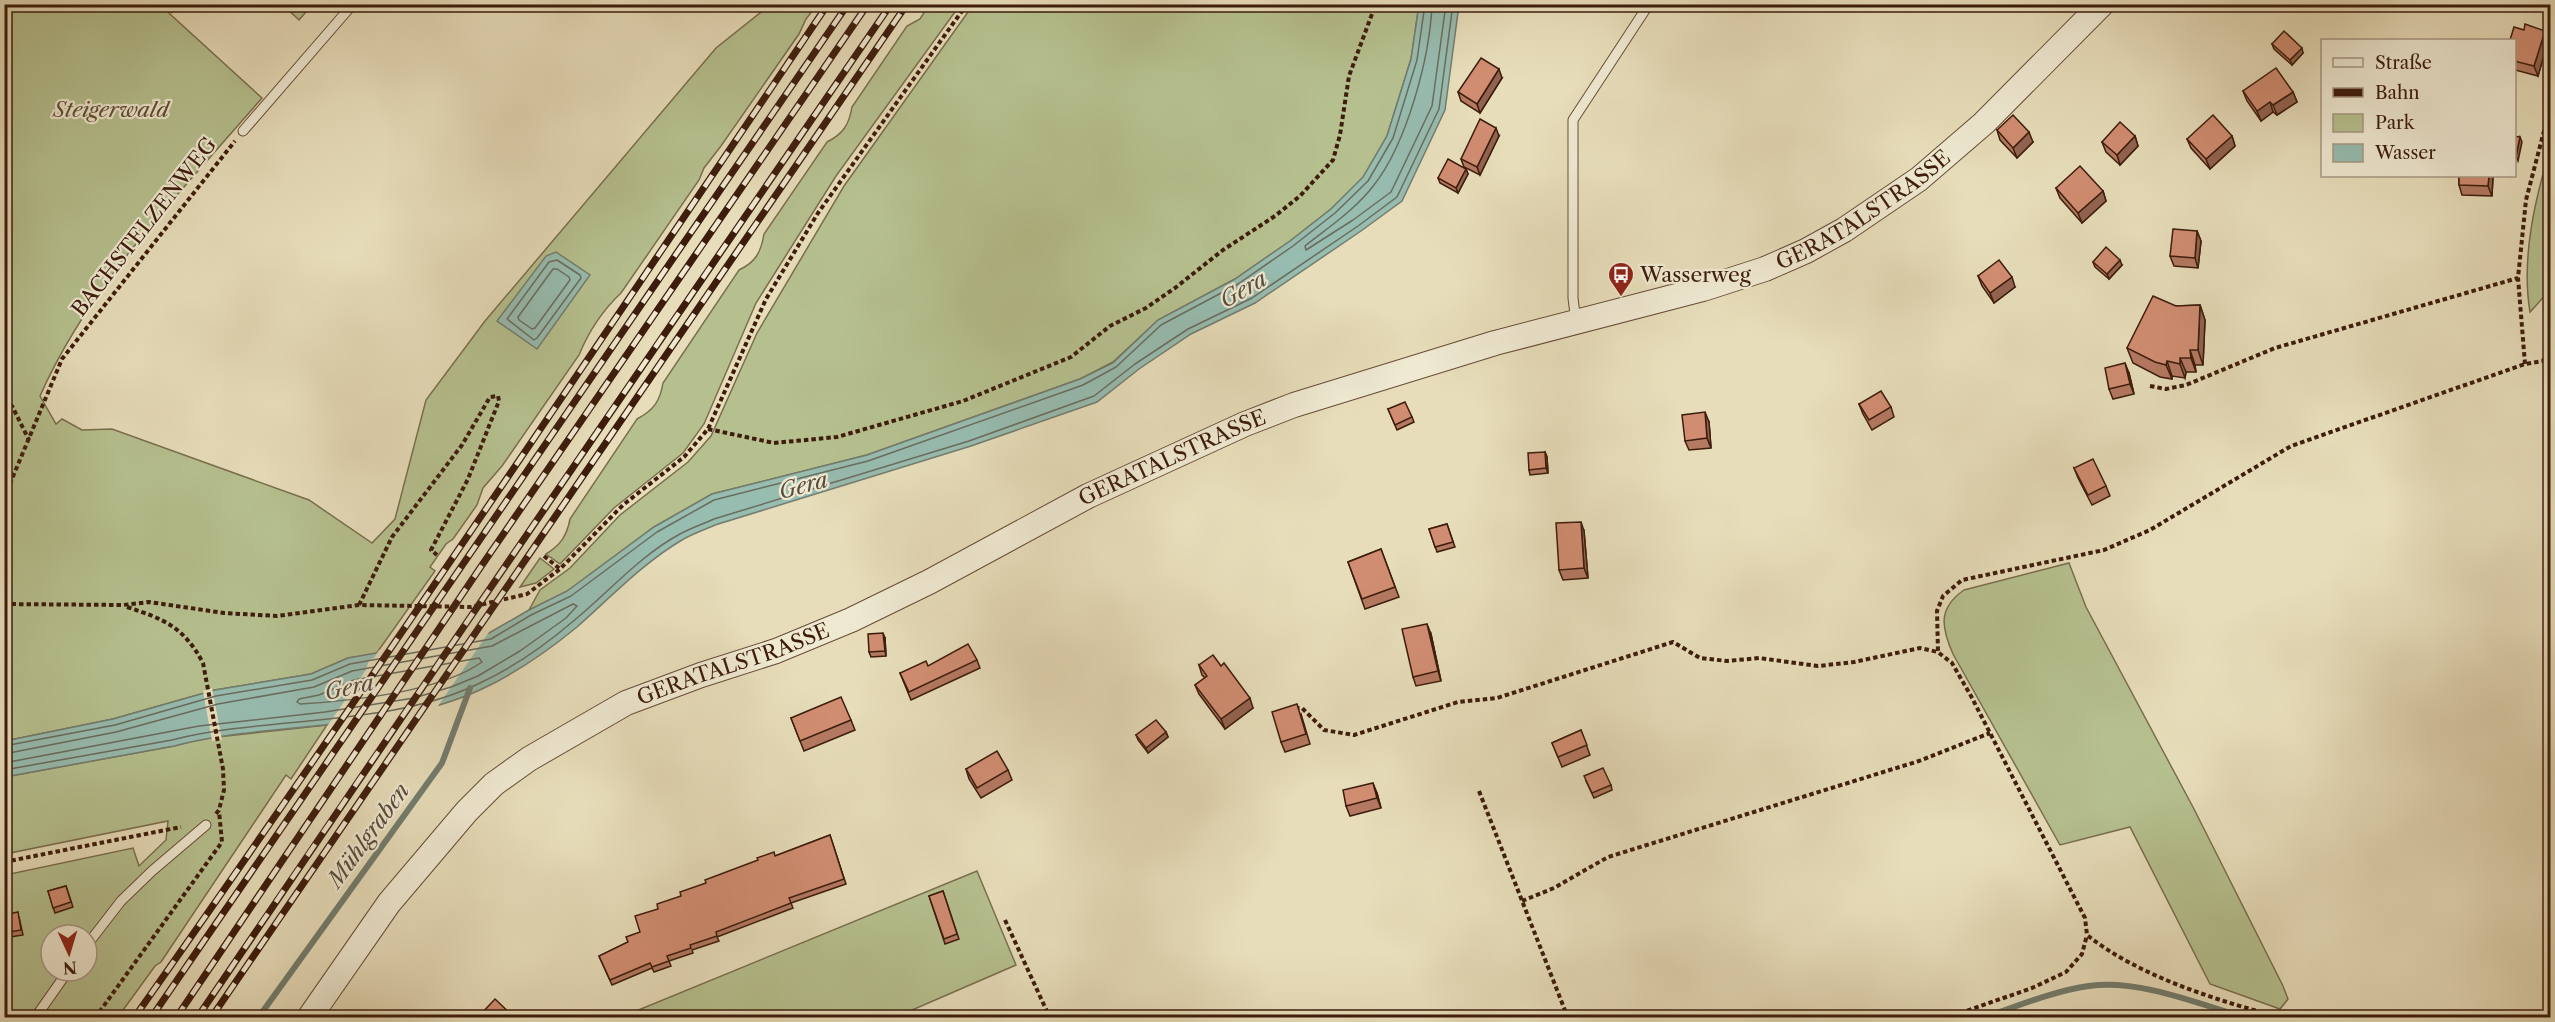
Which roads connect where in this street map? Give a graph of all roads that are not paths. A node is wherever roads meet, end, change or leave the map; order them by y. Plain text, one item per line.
1 (353, 4) edge
2 (1649, 4) edge
3 (2102, 4) edge
4 (243, 131) road end
5 (1576, 322) junction
6 (207, 825) road end
7 (99, 929) edge
8 (59, 983) edge
9 (35, 1017) edge
10 (309, 1017) edge

1 - 4 lane, BACHSTELZENWEG
2 - 5 lane
3 - 5 street, GERATALSTRASSE
5 - 10 street, GERATALSTRASSE
6 - 7 lane
8 - 9 lane

